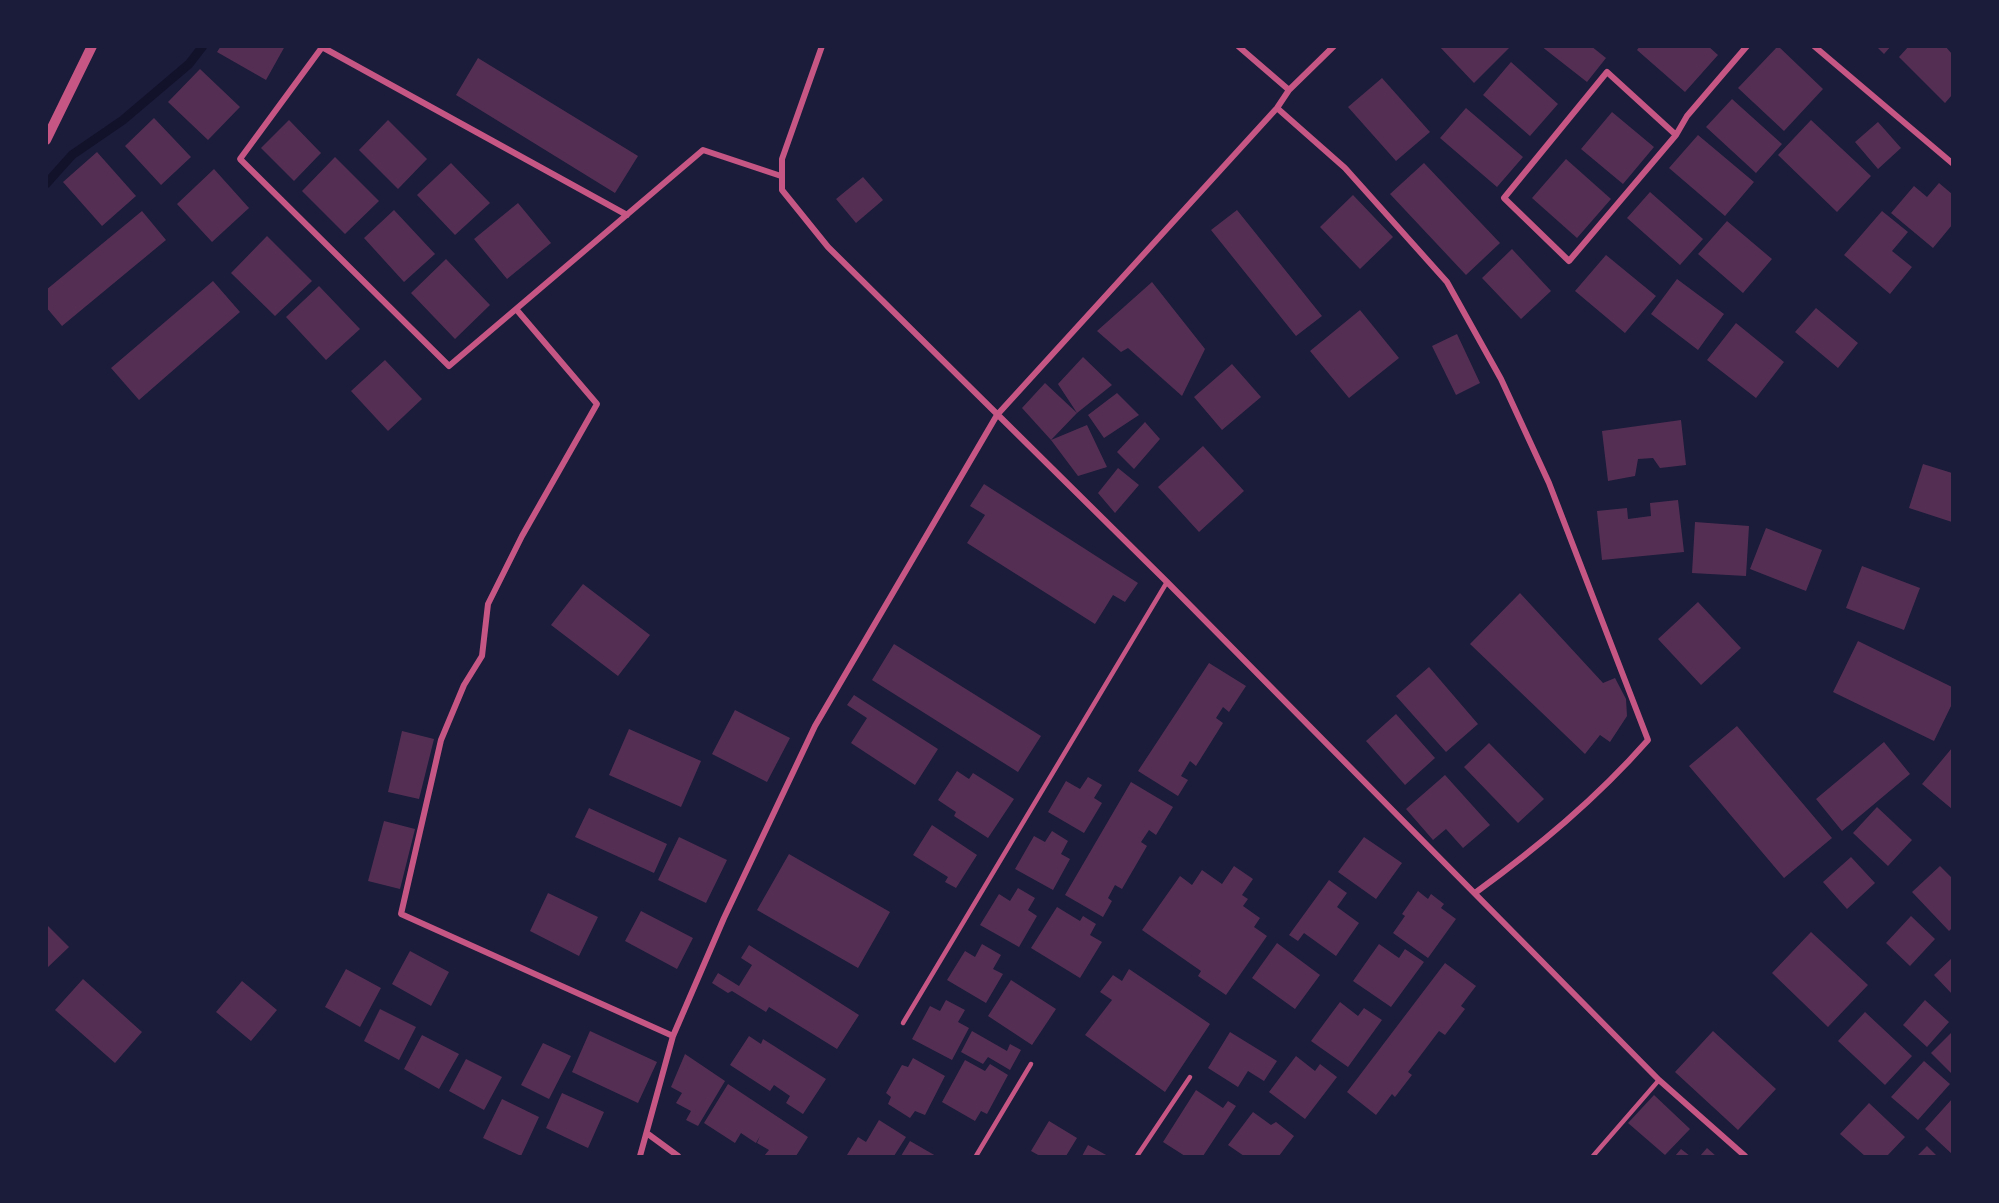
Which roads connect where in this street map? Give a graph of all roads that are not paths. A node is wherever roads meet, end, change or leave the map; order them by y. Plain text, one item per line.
1 (92, 46) edge
2 (822, 46) edge
3 (1238, 46) edge
4 (1334, 46) edge
5 (1747, 46) edge
6 (1814, 46) edge
7 (322, 47) edge
8 (1289, 90) junction
9 (1277, 108) junction
10 (1676, 135) junction
11 (46, 140) edge
12 (1953, 163) edge
13 (781, 176) junction
14 (627, 215) junction
15 (516, 309) junction
16 (997, 415) junction
17 (1167, 582) junction
18 (1475, 893) junction
19 (903, 1023) dead end
20 (673, 1036) junction
21 (1031, 1064) dead end
22 (1190, 1077) dead end
23 (1659, 1080) junction
24 (648, 1134) junction
25 (640, 1156) edge
26 (678, 1156) edge
27 (976, 1156) edge
28 (1137, 1156) edge
29 (1593, 1156) edge
30 (1745, 1156) edge

1 - 11 street
2 - 13 street
3 - 8 street
4 - 8 street
5 - 10 street
6 - 12 street
7 - 14 street
7 - 15 street
8 - 9 street
9 - 16 street
9 - 18 street
10 - 10 street
13 - 14 street
13 - 16 street
14 - 15 street
15 - 20 street
16 - 17 street
16 - 20 street
17 - 18 street
17 - 19 lane
18 - 23 street
20 - 24 street
21 - 27 lane
22 - 28 lane
23 - 29 lane
23 - 30 street
24 - 25 street
24 - 26 street

